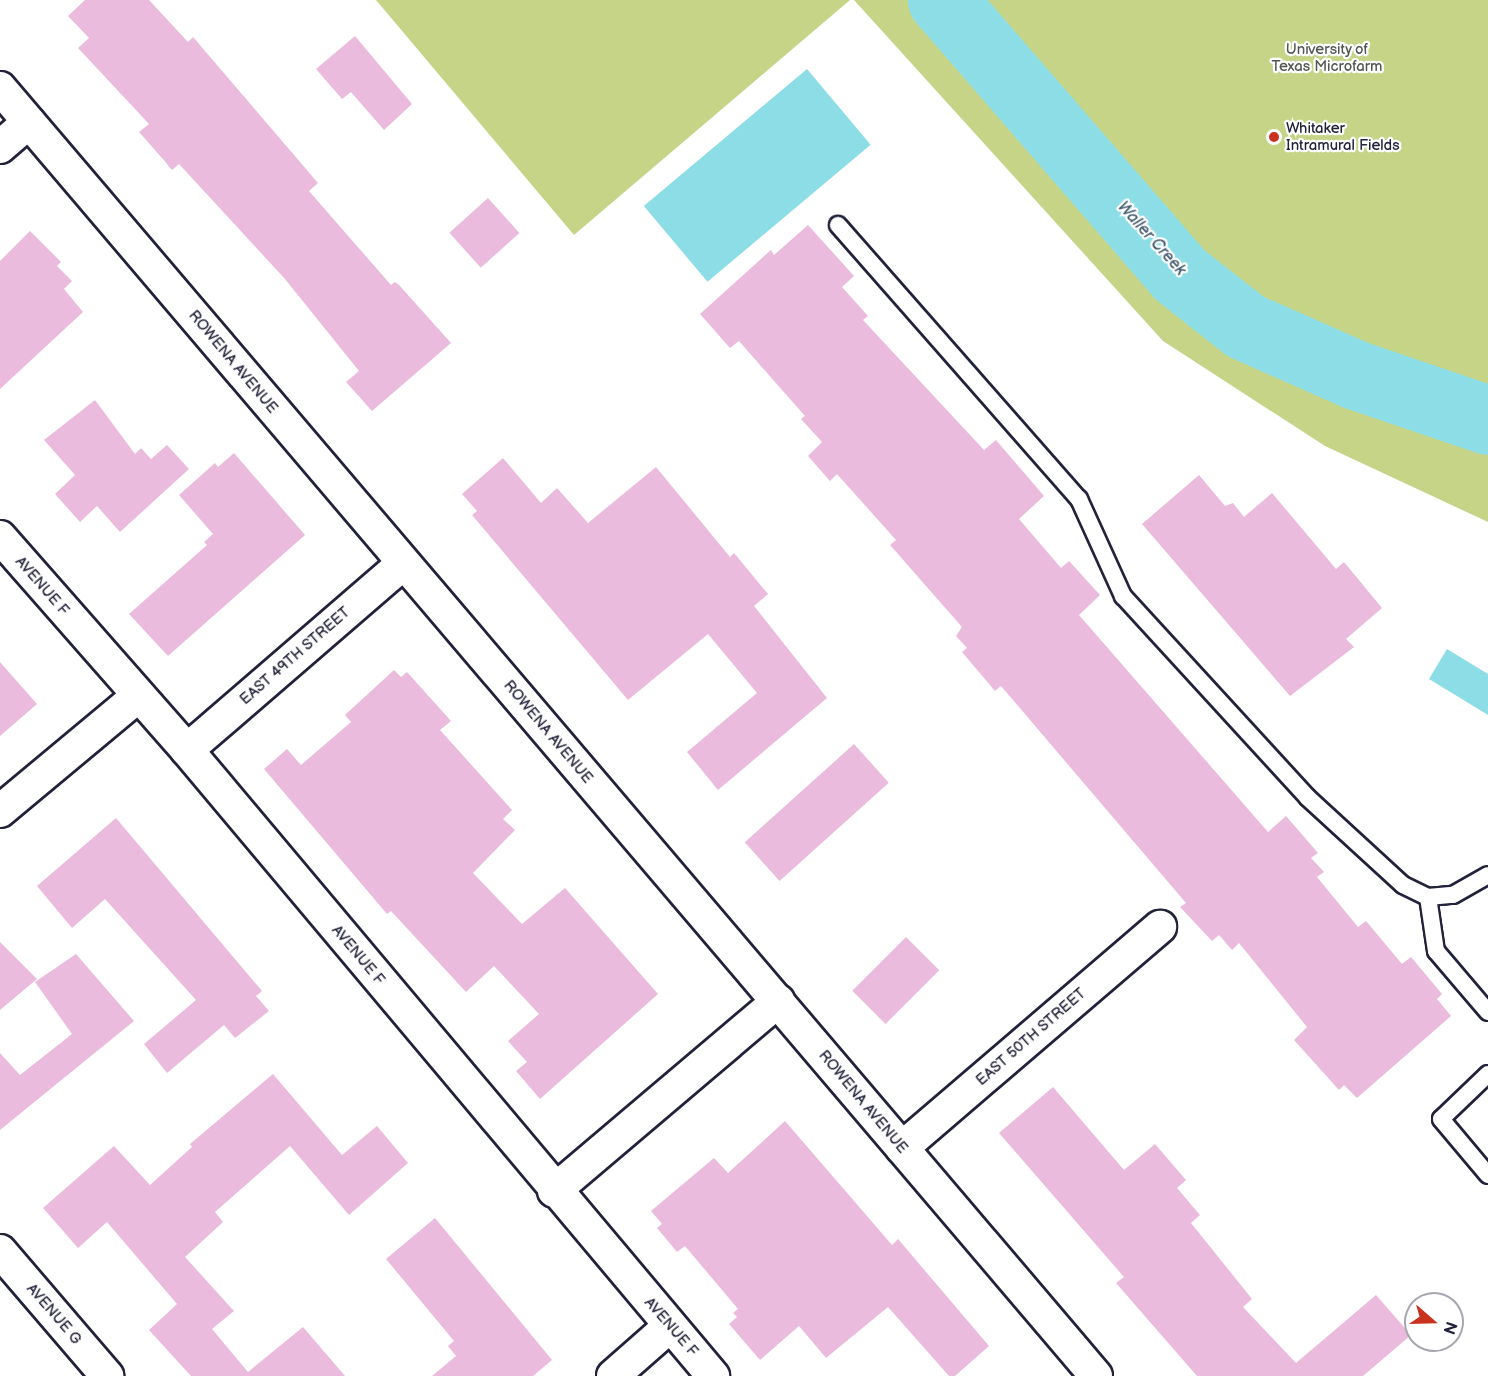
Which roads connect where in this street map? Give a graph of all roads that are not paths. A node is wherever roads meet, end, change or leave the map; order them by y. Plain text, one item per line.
1 (0, 88) edge
2 (29, 122) junction
3 (0, 147) edge
4 (838, 225) dead end
5 (0, 537) edge
6 (404, 563) junction
7 (138, 696) junction
8 (187, 750) junction
9 (0, 811) edge
10 (1488, 875) edge
11 (1428, 897) junction
12 (1160, 927) dead end
13 (778, 1001) junction
14 (1488, 1012) edge
15 (1488, 1074) edge
16 (902, 1148) junction
17 (1488, 1175) edge
18 (554, 1191) junction
19 (0, 1251) edge
20 (670, 1326) junction
21 (107, 1376) edge
22 (613, 1376) edge
23 (713, 1376) edge
24 (1096, 1376) edge

1 - 2 street, ROWENA AVENUE
2 - 3 street
2 - 6 street, ROWENA AVENUE
4 - 11 lane
5 - 7 street, AVENUE F
6 - 8 street, EAST 49TH STREET
6 - 13 street, ROWENA AVENUE
7 - 8 street, AVENUE F
7 - 9 street
8 - 18 street, AVENUE F
10 - 11 lane
11 - 14 lane
12 - 16 street, EAST 50TH STREET
13 - 16 street, ROWENA AVENUE
13 - 18 street
15 - 17 lane
16 - 24 street, ROWENA AVENUE
18 - 20 street, AVENUE F
19 - 21 street, AVENUE G
20 - 22 street
20 - 23 street, AVENUE F

